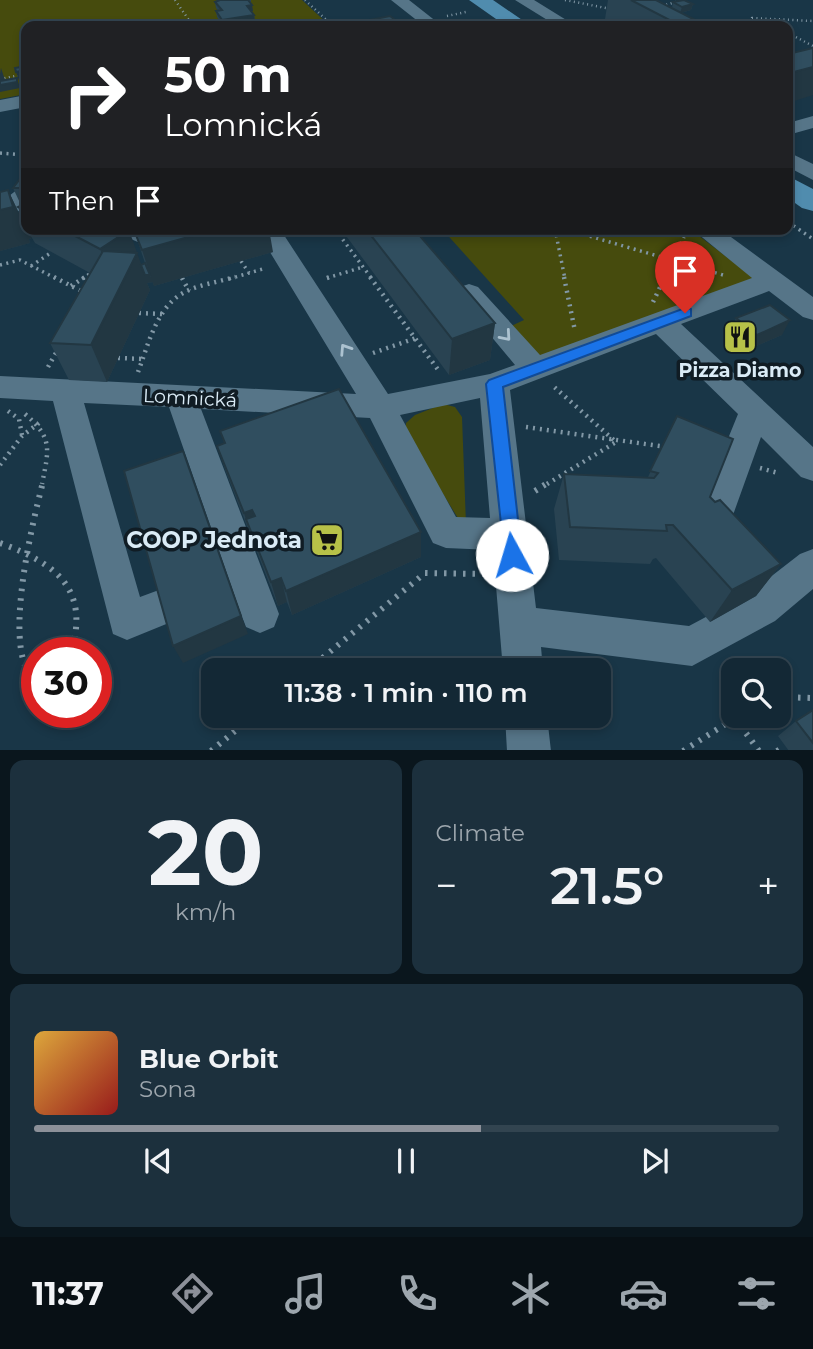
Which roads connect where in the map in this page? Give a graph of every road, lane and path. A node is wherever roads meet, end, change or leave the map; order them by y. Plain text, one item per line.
1 (175, 0) edge
2 (305, 0) edge
3 (399, 0) edge
4 (498, 0) edge
5 (524, 0) edge
6 (565, 0) edge
7 (683, 0) edge
8 (477, 5) edge
9 (665, 8) junction
10 (619, 10) dead end
11 (654, 10) edge
12 (674, 12) edge
13 (190, 21) edge
14 (328, 21) edge
15 (435, 21) edge
16 (510, 21) edge
17 (530, 21) edge
18 (560, 21) edge
19 (752, 21) edge
20 (774, 21) edge
21 (813, 21) edge
22 (793, 23) edge
23 (793, 36) edge
24 (813, 46) edge
25 (21, 77) edge
26 (21, 78) edge
27 (0, 79) edge
28 (2, 86) edge
29 (21, 102) edge
30 (0, 106) edge
31 (813, 122) edge
32 (793, 128) edge
33 (0, 153) edge
34 (21, 155) edge
35 (793, 161) edge
36 (813, 173) edge
37 (793, 188) edge
38 (21, 200) edge
39 (813, 202) edge
40 (793, 207) edge
41 (0, 212) edge
42 (813, 220) edge
43 (793, 225) edge
44 (141, 235) edge
45 (205, 235) edge
46 (272, 235) edge
47 (339, 235) edge
48 (556, 235) edge
49 (587, 235) edge
50 (684, 235) edge
51 (711, 235) edge
52 (813, 239) edge
53 (52, 252) dead end
54 (674, 259) junction
55 (241, 261) dead end
56 (289, 261) junction
57 (0, 265) edge
58 (31, 266) junction
59 (363, 267) junction
60 (91, 273) edge
61 (248, 273) junction
62 (452, 273) edge
63 (182, 278) dead end
64 (765, 283) junction
65 (71, 286) junction
66 (304, 286) junction
67 (189, 290) junction
68 (84, 300) edge
69 (813, 311) edge
70 (139, 313) dead end
71 (162, 314) junction
72 (651, 325) junction
73 (416, 338) junction
74 (62, 340) edge
75 (57, 351) junction
76 (70, 352) edge
77 (580, 352) junction
78 (118, 358) dead end
79 (143, 359) junction
80 (352, 360) junction
81 (536, 370) junction
82 (439, 371) dead end
83 (495, 384) junction
84 (51, 391) junction
85 (128, 395) junction
86 (181, 398) junction
87 (4, 399) edge
88 (380, 407) junction
89 (755, 409) junction
90 (0, 411) edge
91 (38, 423) junction
92 (498, 423) junction
93 (22, 436) junction
94 (616, 442) junction
95 (676, 448) edge
96 (0, 465) edge
97 (813, 467) edge
98 (508, 521) junction
99 (0, 544) edge
100 (19, 554) dead end
101 (783, 564) edge
102 (489, 574) dead end
103 (167, 605) edge
104 (260, 614) dead end
105 (520, 625) junction
106 (74, 637) edge
107 (322, 658) edge
108 (522, 658) edge
109 (791, 697) edge
110 (813, 698) edge
111 (721, 727) edge
112 (239, 728) edge
113 (527, 728) edge
114 (744, 728) edge
115 (785, 746) dead end
116 (212, 750) edge
117 (529, 750) edge
118 (685, 750) edge
119 (758, 750) edge
120 (779, 750) edge

1 - 13 path
2 - 14 path
3 - 15 street
4 - 17 main road
5 - 18 street
6 - 10 path
7 - 9 path
8 - 15 path
8 - 16 main road
9 - 11 path
9 - 12 path
19 - 20 path
21 - 22 path
23 - 24 path
25 - 27 path
26 - 28 path
29 - 30 street
31 - 32 street
33 - 34 path
35 - 36 street
37 - 39 main road
38 - 41 street
40 - 42 main road
43 - 52 path
44 - 45 street
46 - 56 street
47 - 59 path
48 - 77 path
49 - 54 path
50 - 54 path
51 - 64 street
53 - 58 path
54 - 64 path
54 - 72 path
55 - 61 path
56 - 61 path
56 - 66 street
57 - 58 path
58 - 65 path
59 - 66 path
59 - 73 path
60 - 65 path
61 - 67 path
62 -> 81 street
63 - 67 path
64 - 69 street
64 - 72 street, Lomnická
65 - 68 path
80 -> 66 street
67 - 71 path
70 - 71 path
71 - 79 path
72 - 77 street, Lomnická
72 - 89 street
73 - 80 path
73 - 82 path
74 - 75 path
75 - 76 path
75 - 84 path
77 - 81 street, Lomnická
78 - 79 path
79 - 85 path
80 - 88 street
81 - 83 street, Lomnická
81 - 94 path
83 - 88 street, Lomnická
83 - 92 street
84 - 85 street, Lomnická
84 - 87 street, Lomnická
84 - 103 street
85 - 86 street, Lomnická
86 - 88 street, Lomnická
86 - 104 street
87 - 90 path
87 - 91 path
87 - 93 path
88 - 98 street
89 - 97 street
89 - 101 street
91 - 93 path
91 - 100 path
92 - 94 path
92 - 98 street
93 - 96 path
94 - 95 path
94 - 98 path
98 - 105 street
99 - 106 path
101 - 105 street
102 - 107 path
105 - 108 street
109 - 110 path
111 - 118 path
112 - 116 path
113 - 117 street
114 - 119 path
115 - 120 path

